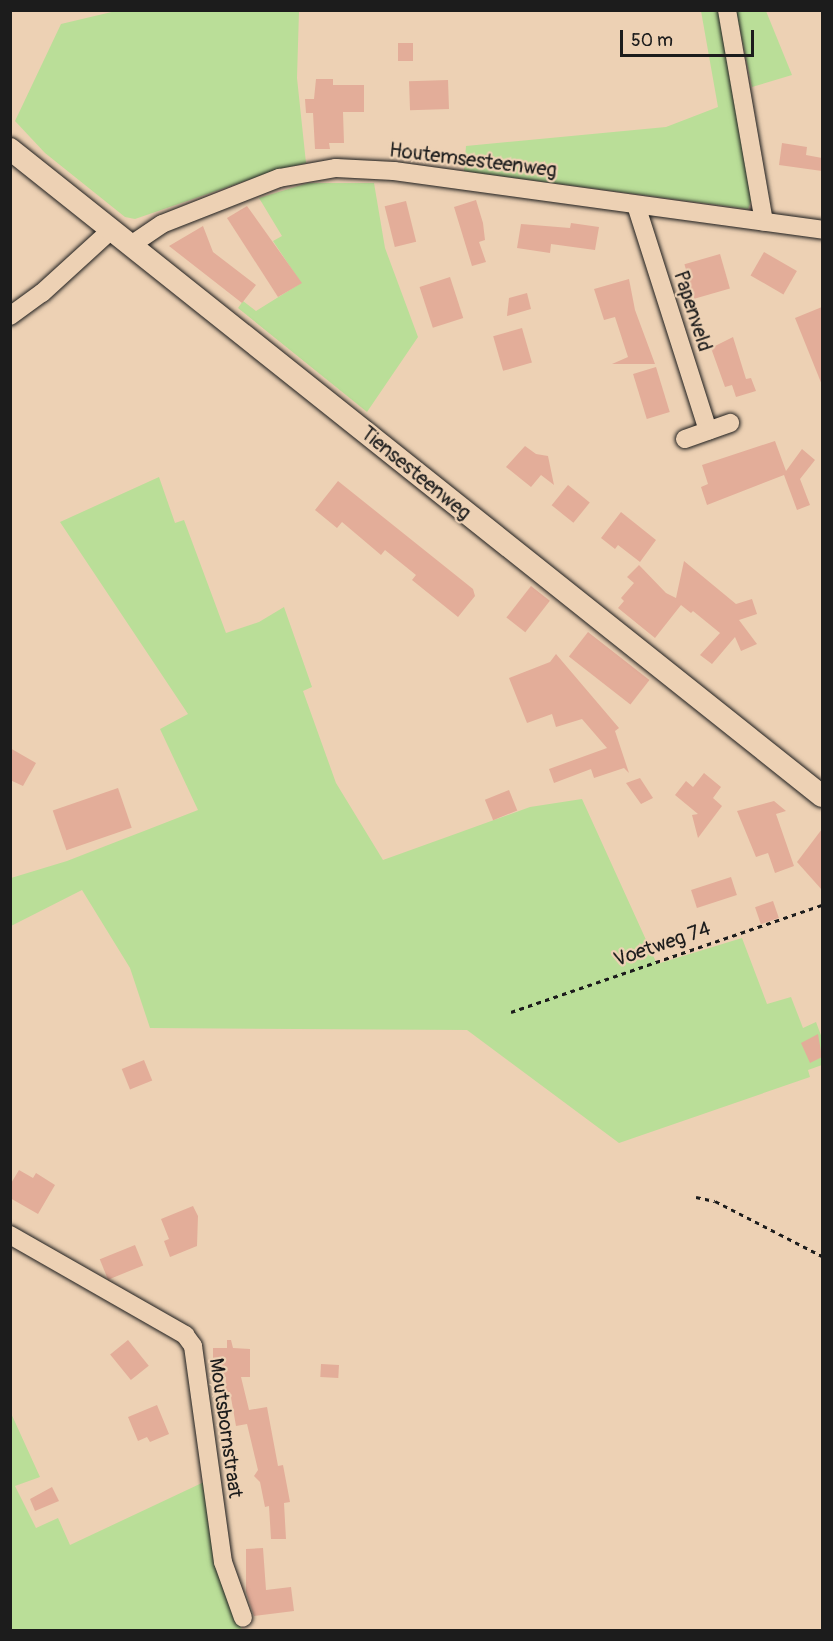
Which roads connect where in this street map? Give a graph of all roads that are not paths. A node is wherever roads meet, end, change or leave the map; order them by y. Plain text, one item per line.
1 (727, 10) edge
2 (10, 149) edge
3 (636, 205) junction
4 (764, 222) junction
5 (111, 230) junction
6 (822, 230) edge
7 (131, 246) junction
8 (10, 316) edge
9 (730, 423) dead end
10 (708, 431) junction
11 (685, 439) dead end
12 (822, 796) edge
13 (10, 1235) edge
14 (243, 1618) dead end

1 - 4 street
2 - 5 main road, Tiensesteenweg
3 - 4 street, Houtemsesteenweg
3 - 7 street, Houtemsesteenweg
3 - 10 street, Papenveld
4 - 6 street, Houtemsesteenweg
5 - 7 main road, Tiensesteenweg
5 - 8 street
7 - 12 main road, Tiensesteenweg
9 - 10 street
10 - 11 street
13 - 14 street, Moutsbornstraat

